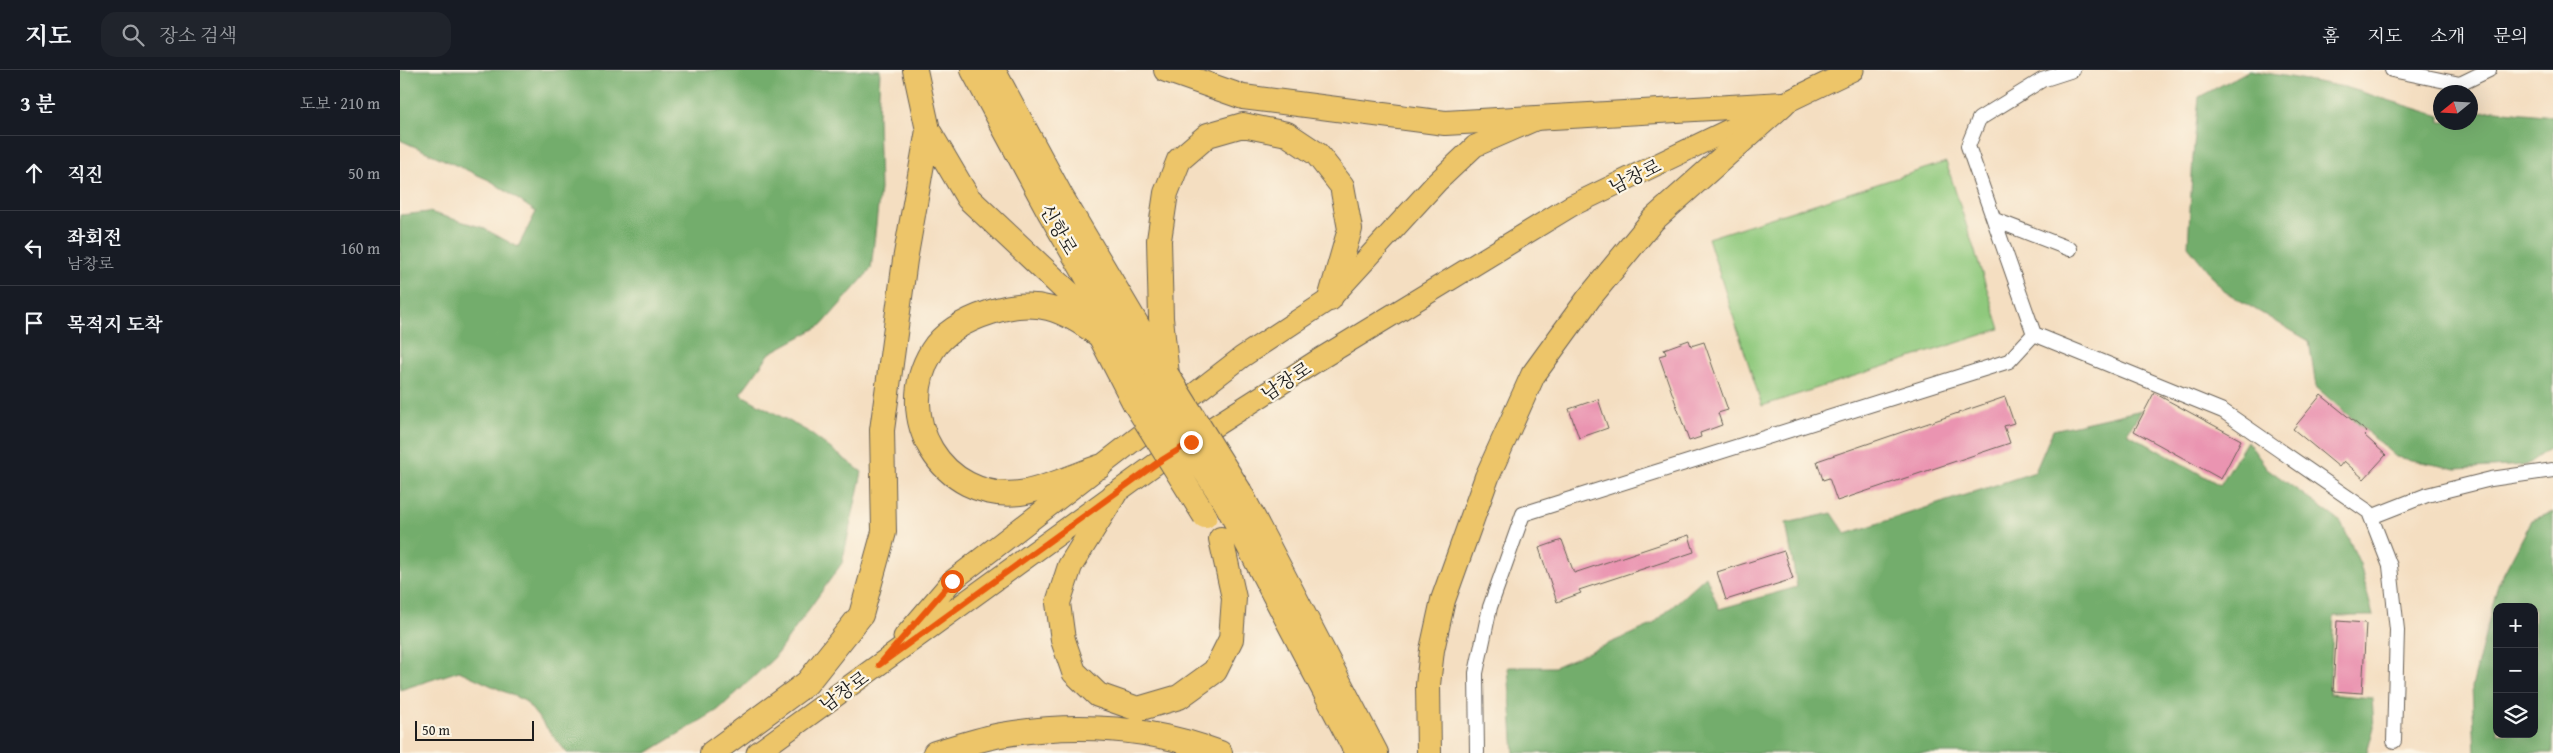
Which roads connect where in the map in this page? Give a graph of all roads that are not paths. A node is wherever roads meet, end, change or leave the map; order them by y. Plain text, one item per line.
1 (915, 70) edge
2 (973, 70) edge
3 (993, 70) edge
4 (1166, 70) edge
5 (1853, 70) edge
6 (2073, 70) edge
7 (2392, 70) edge
8 (2489, 70) edge
9 (1783, 104) junction
10 (1540, 117) junction
11 (928, 130) junction
12 (1995, 220) junction
13 (2070, 249) dead end
14 (1330, 299) junction
15 (2034, 334) junction
16 (1100, 336) junction
17 (1150, 388) junction
18 (1100, 467) junction
19 (2553, 470) edge
20 (1114, 495) junction
21 (1233, 497) junction
22 (2371, 517) junction
23 (1221, 539) junction
24 (1310, 662) junction
25 (879, 665) junction
26 (2394, 741) dead end
27 (712, 753) edge
28 (757, 753) edge
29 (935, 753) edge
30 (1220, 753) edge
31 (1357, 753) edge
32 (1376, 753) edge
33 (1429, 753) edge
34 (1477, 753) edge

1 - 11 highway
2 - 17 highway, 신항로
3 - 17 highway, 신항로
4 - 10 highway
5 - 9 main road, 남창로
6 - 12 street
7 - 8 street
9 - 10 highway
9 - 20 main road, 남창로
9 - 33 highway
10 - 14 main road
11 - 16 highway
11 - 27 highway
12 - 13 street
12 - 15 street
14 - 17 highway
14 - 18 main road
15 - 22 street
15 - 34 street
16 - 17 highway
16 - 18 highway
17 - 21 highway, bridge
17 - 23 highway, bridge
18 - 25 main road
19 - 22 street
20 - 23 highway
20 - 25 main road, 남창로
21 - 24 highway
21 - 32 highway
22 - 26 street
23 - 24 highway
24 - 31 highway
25 - 28 main road, 남창로
29 - 30 highway

